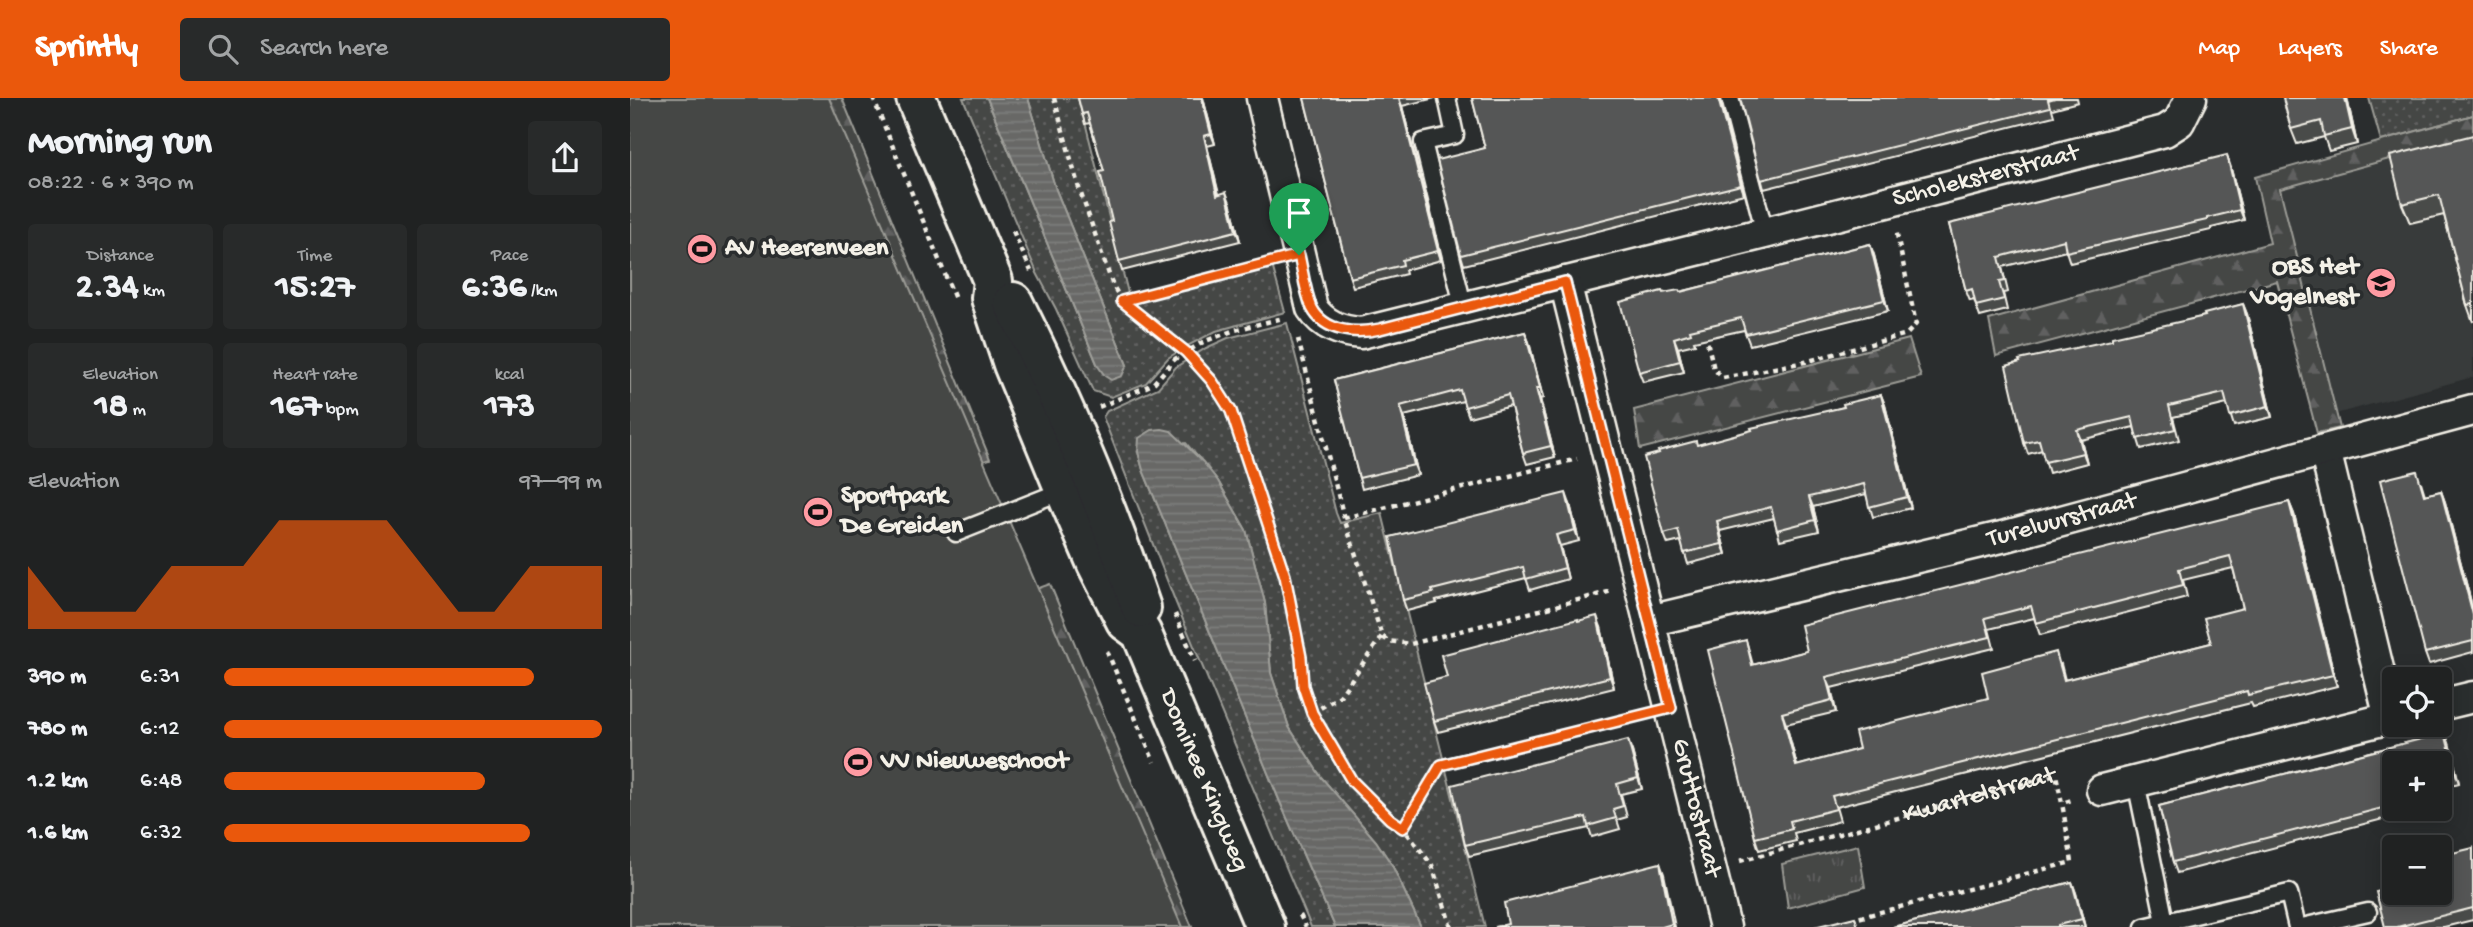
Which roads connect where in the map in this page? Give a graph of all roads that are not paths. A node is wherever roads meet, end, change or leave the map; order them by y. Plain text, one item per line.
1 (916, 98) edge
2 (1262, 98) edge
3 (1447, 98) edge
4 (1730, 98) edge
5 (2191, 98) edge
6 (1765, 233) junction
7 (1565, 282) junction
8 (1464, 309) junction
9 (2473, 410) edge
10 (2325, 450) junction
11 (1078, 484) junction
12 (957, 533) dead end
13 (1649, 621) junction
14 (2382, 678) edge
15 (2473, 697) edge
16 (2452, 702) edge
17 (2382, 720) edge
18 (2136, 782) junction
19 (2102, 790) road end
20 (2368, 912) dead end
21 (2165, 922) junction
22 (1265, 927) edge
23 (1725, 927) edge
24 (2144, 927) edge
25 (2300, 927) edge

1 - 11 main road, Dominee Kingweg
2 - 8 street, Scholeksterstraat
3 - 8 lane
4 - 6 lane
5 - 6 street, Scholeksterstraat
6 - 7 street, Scholeksterstraat
7 - 8 street, Scholeksterstraat
7 - 13 street, Gruttostraat
9 - 10 street, Tureluurstraat
10 - 13 street, Tureluurstraat
10 - 14 street
11 - 12 lane
11 - 22 main road, Dominee Kingweg
13 - 23 street, Gruttostraat
15 - 16 street
17 - 18 street
18 - 19 street
18 - 21 lane
20 - 25 lane
21 - 24 lane
21 - 25 lane

